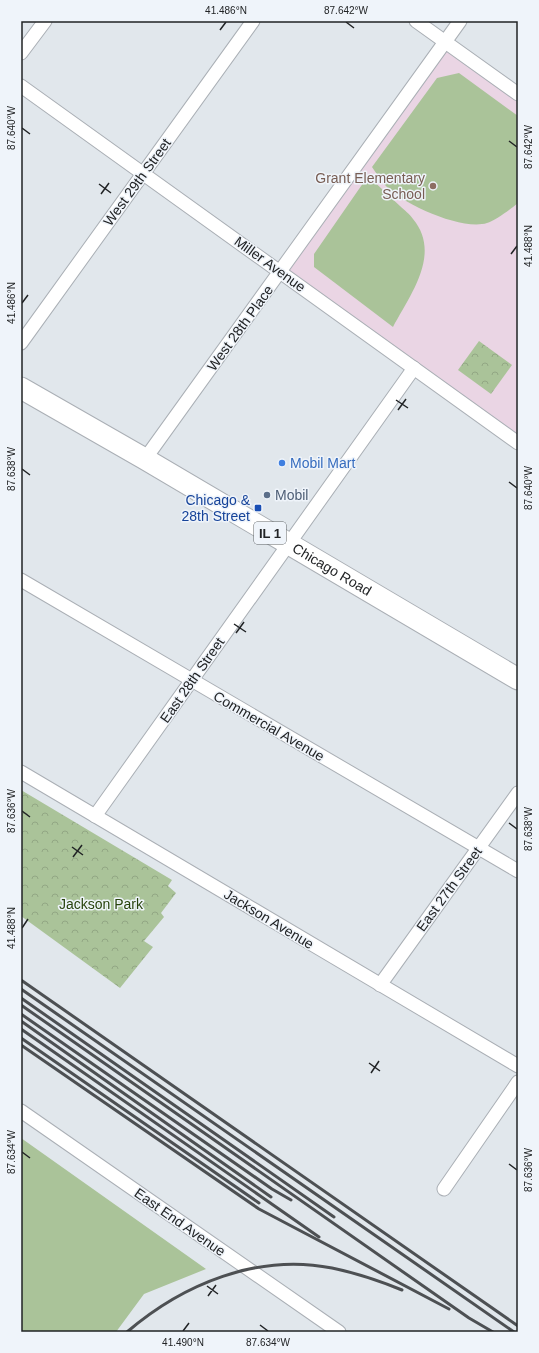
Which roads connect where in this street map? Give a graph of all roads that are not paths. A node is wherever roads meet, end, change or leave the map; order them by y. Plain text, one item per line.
1 (45, 21) edge
2 (253, 21) edge
3 (416, 21) edge
4 (460, 21) edge
5 (445, 42) junction
6 (21, 53) edge
7 (21, 86) edge
8 (518, 94) edge
9 (143, 174) junction
10 (280, 272) junction
11 (21, 343) edge
12 (414, 368) junction
13 (21, 388) edge
14 (518, 443) edge
15 (145, 459) junction
16 (288, 543) junction
17 (21, 580) edge
18 (518, 679) edge
19 (191, 680) junction
20 (21, 772) edge
21 (518, 793) edge
22 (95, 816) junction
23 (479, 848) junction
24 (518, 871) edge
25 (380, 985) junction
26 (518, 1066) edge
27 (518, 1082) edge
28 (21, 1111) edge
29 (444, 1189) dead end
30 (339, 1332) edge

1 - 6 street
2 - 9 street, West 29th Street
3 - 5 street
4 - 5 street, West 28th Place
5 - 8 street
5 - 10 street, West 28th Place
7 - 9 street, Miller Avenue
9 - 10 street, Miller Avenue
9 - 11 street, West 29th Street
10 - 12 street, Miller Avenue
10 - 15 street, West 28th Place
12 - 14 street, Miller Avenue
12 - 16 street, East 28th Street
13 - 15 main road, Chicago Road / IL 1
15 - 16 main road, Chicago Road / IL 1
16 - 18 main road, Chicago Road / IL 1
16 - 19 street, East 28th Street
17 - 19 street, Commercial Avenue
19 - 22 street, East 28th Street
19 - 23 street, Commercial Avenue
20 - 22 street, Jackson Avenue
21 - 23 street, East 27th Street
22 - 25 street, Jackson Avenue
23 - 24 street, Commercial Avenue
23 - 25 street, East 27th Street
25 - 26 street, Jackson Avenue
27 - 29 street
28 - 30 street, East End Avenue

